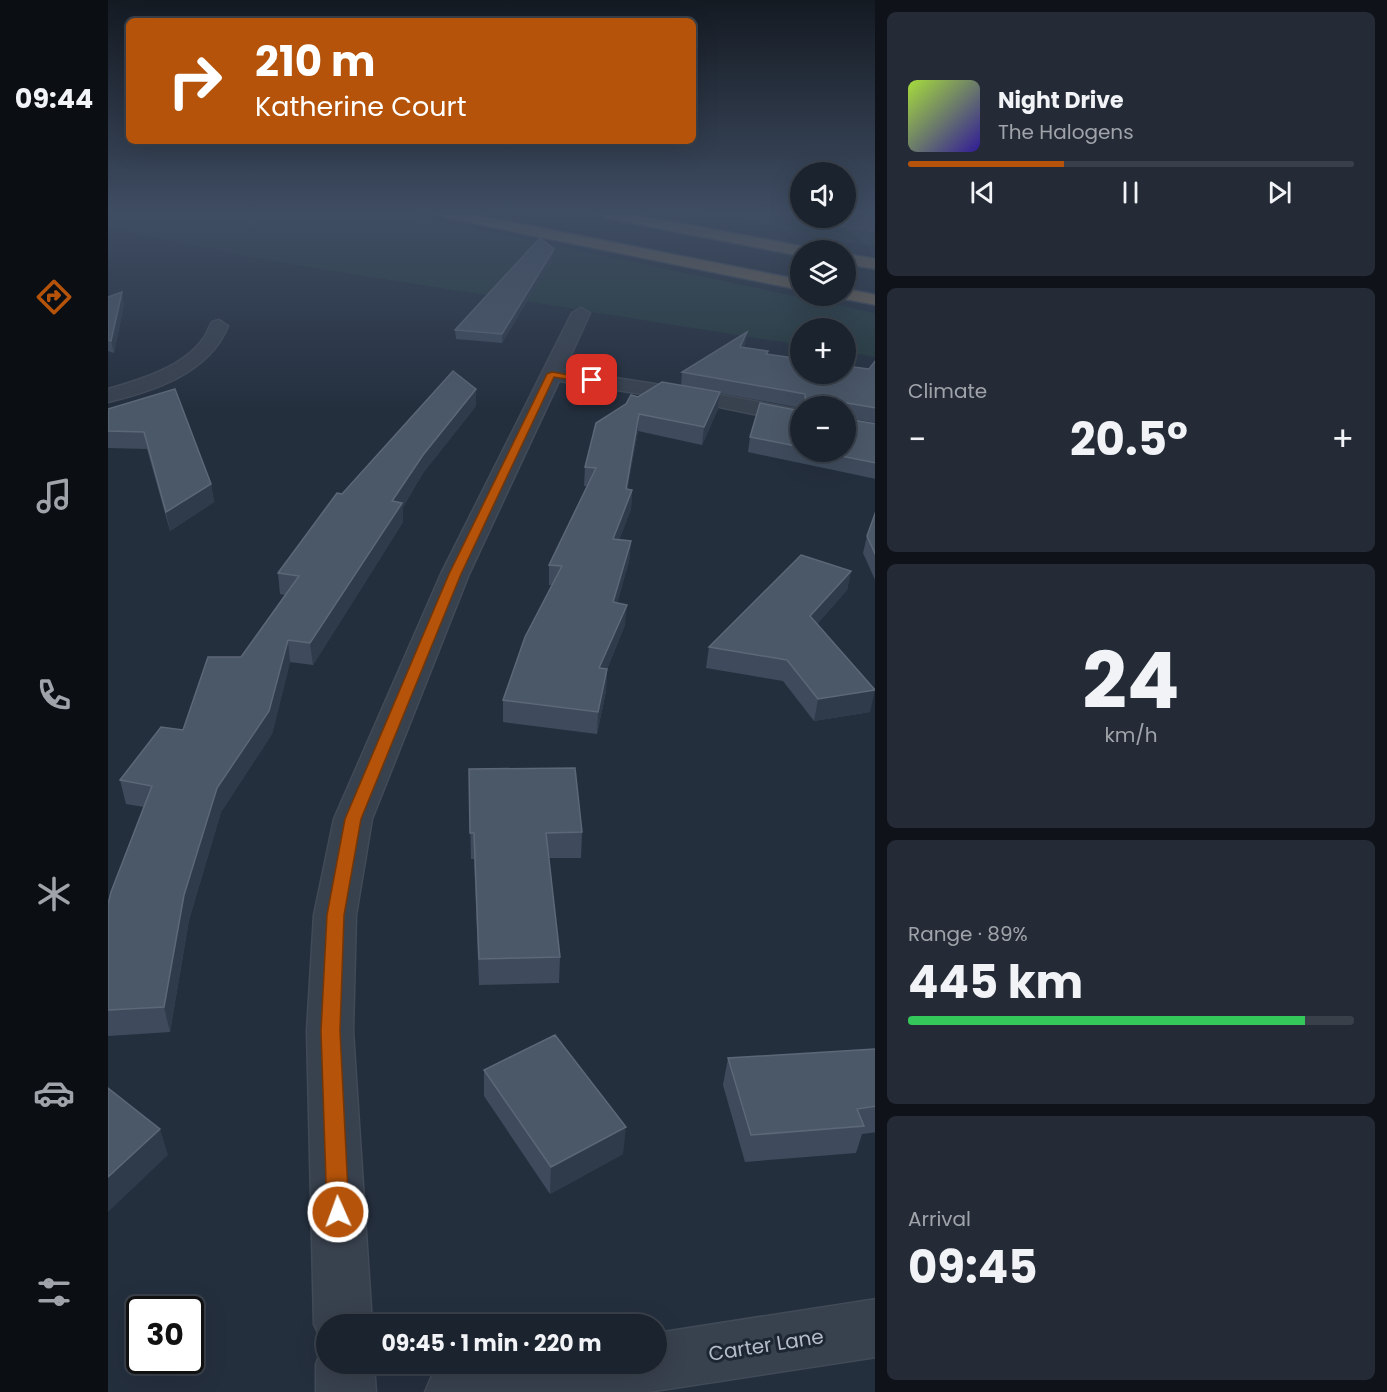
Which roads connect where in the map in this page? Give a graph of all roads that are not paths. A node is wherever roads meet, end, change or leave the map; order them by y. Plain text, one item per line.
1 (771, 279) edge
2 (790, 283) edge
3 (856, 296) edge
4 (875, 300) edge
5 (581, 313) dead end
6 (219, 326) dead end
7 (552, 374) junction
8 (108, 396) edge
9 (790, 415) edge
10 (343, 1314) edge
11 (875, 1328) edge
12 (667, 1360) edge
13 (345, 1374) edge
14 (612, 1374) edge
15 (582, 1383) edge
16 (346, 1392) edge
17 (455, 1392) edge

1 - 2 highway
3 - 4 highway
5 - 7 street
6 - 8 street
7 - 9 street
7 - 10 street
11 - 12 street, Carter Lane
13 - 16 street
14 - 15 street
15 - 17 street

